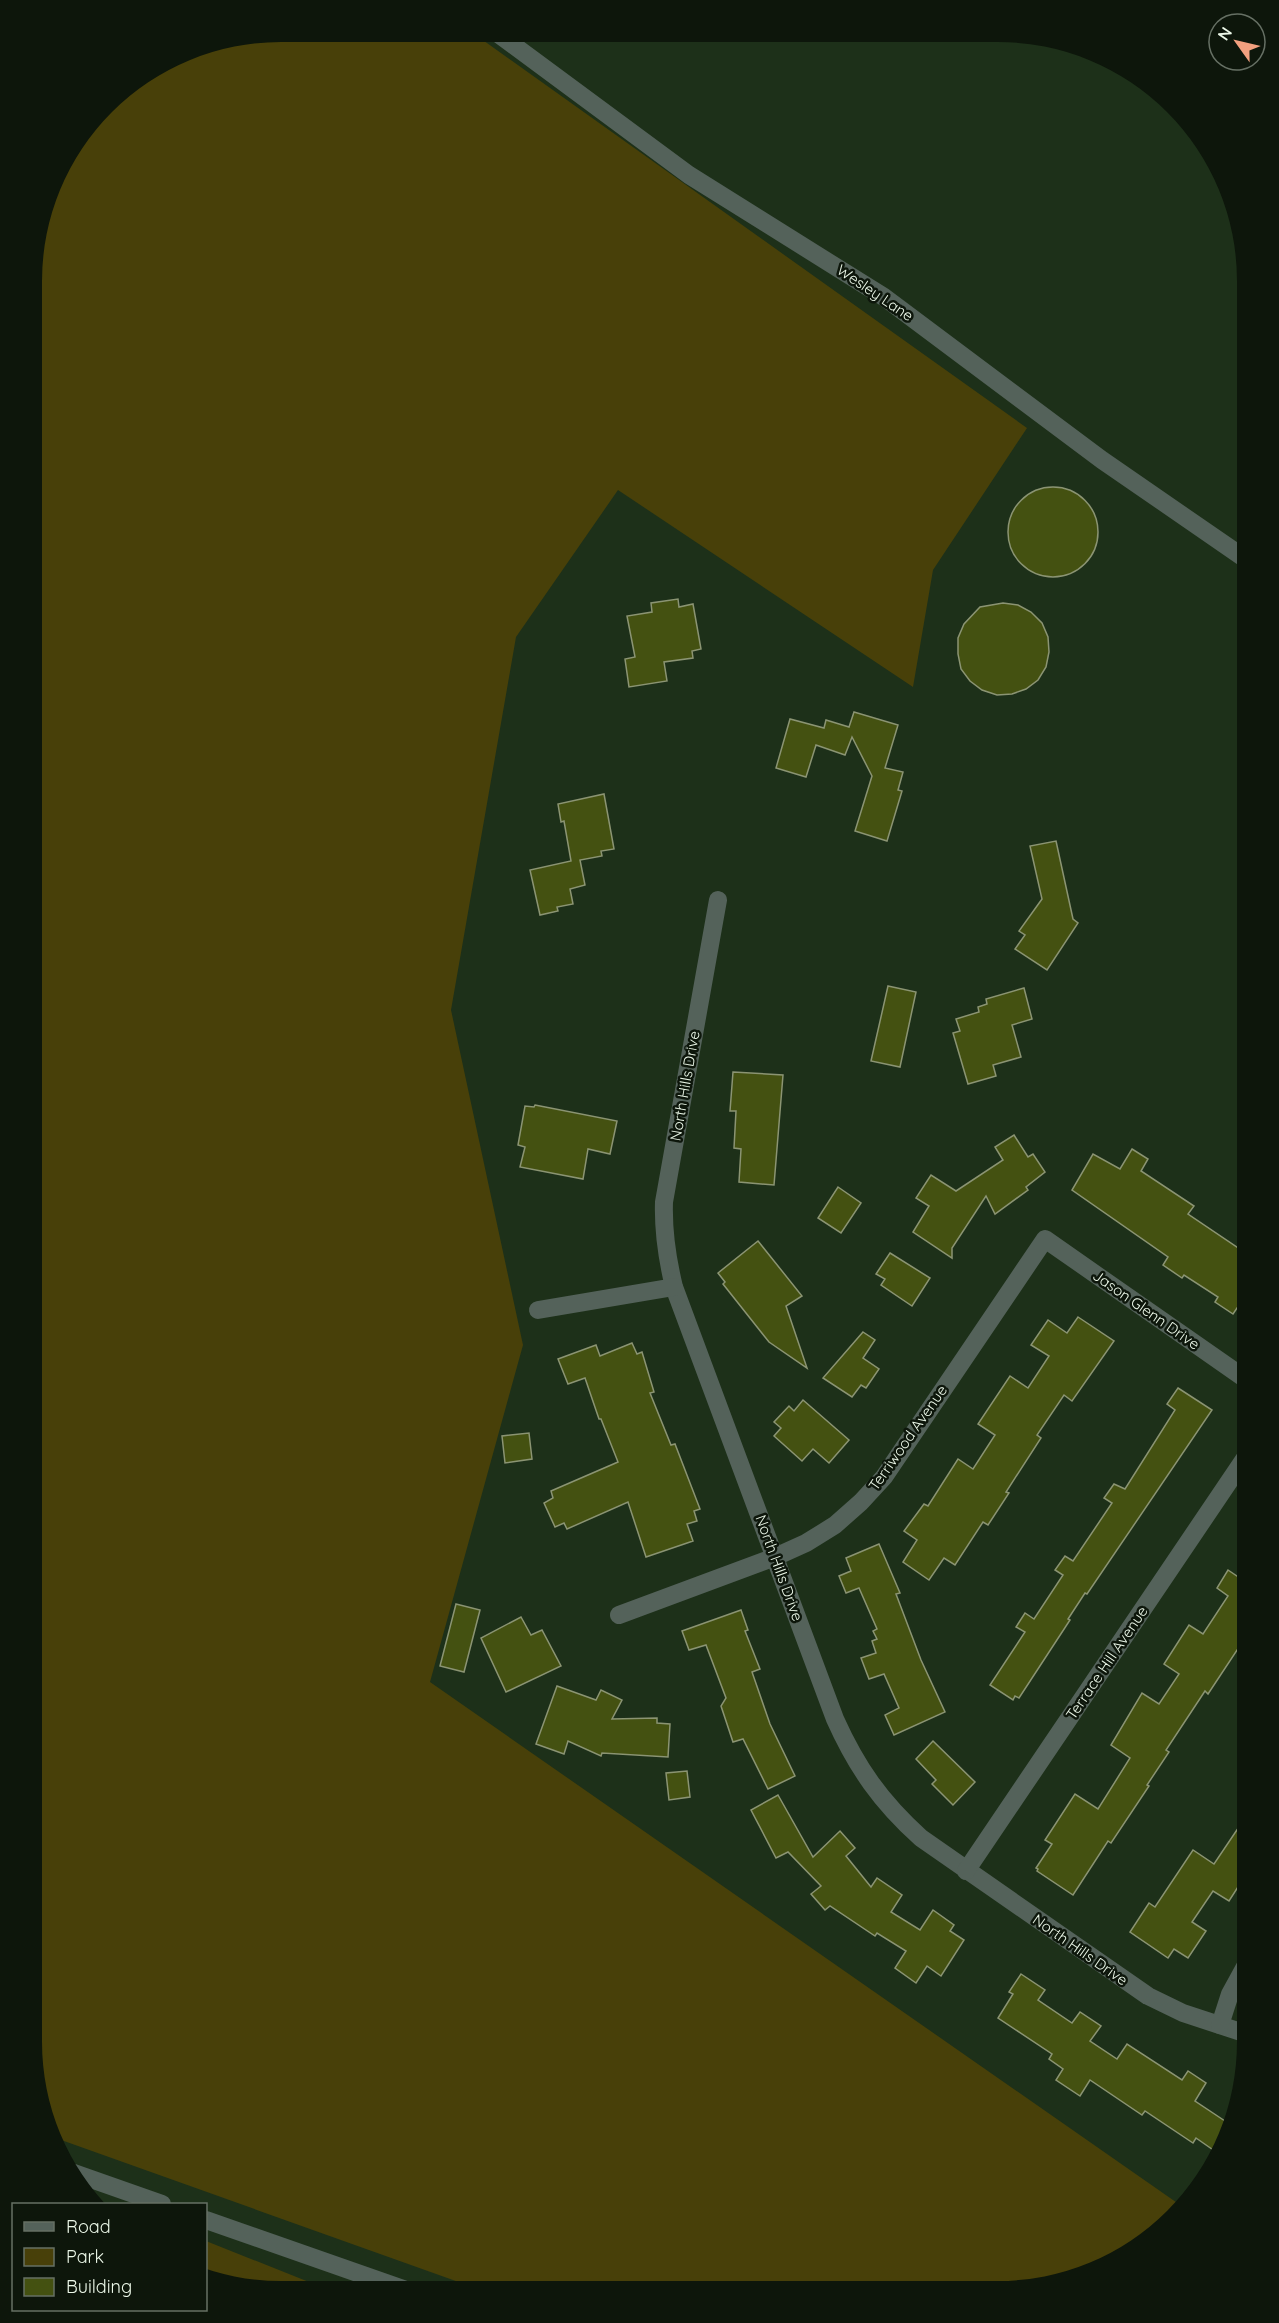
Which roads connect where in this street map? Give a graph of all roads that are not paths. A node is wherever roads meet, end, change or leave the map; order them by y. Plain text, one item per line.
1 (510, 42) edge
2 (1237, 553) edge
3 (718, 900) dead end
4 (1045, 1239) joint
5 (675, 1287) junction
6 (538, 1310) dead end
7 (1237, 1373) edge
8 (1237, 1470) edge
9 (775, 1557) junction
10 (619, 1615) dead end
11 (966, 1871) junction
12 (1237, 1981) edge
13 (1220, 2025) junction
14 (1237, 2031) edge
15 (83, 2176) edge
16 (156, 2203) edge
17 (207, 2220) edge
18 (380, 2281) edge

1 - 2 street, Wesley Lane
3 - 5 street, North Hills Drive
4 - 7 street, Jason Glenn Drive
4 - 9 street, Terriwood Avenue
5 - 6 street
5 - 9 street, North Hills Drive
8 - 11 street, Terrace Hill Avenue
9 - 10 street, Terriwood Avenue
9 - 11 street, North Hills Drive
11 - 13 street, North Hills Drive
12 - 13 street
13 - 14 street, North Hills Drive
15 - 16 street
17 - 18 street

